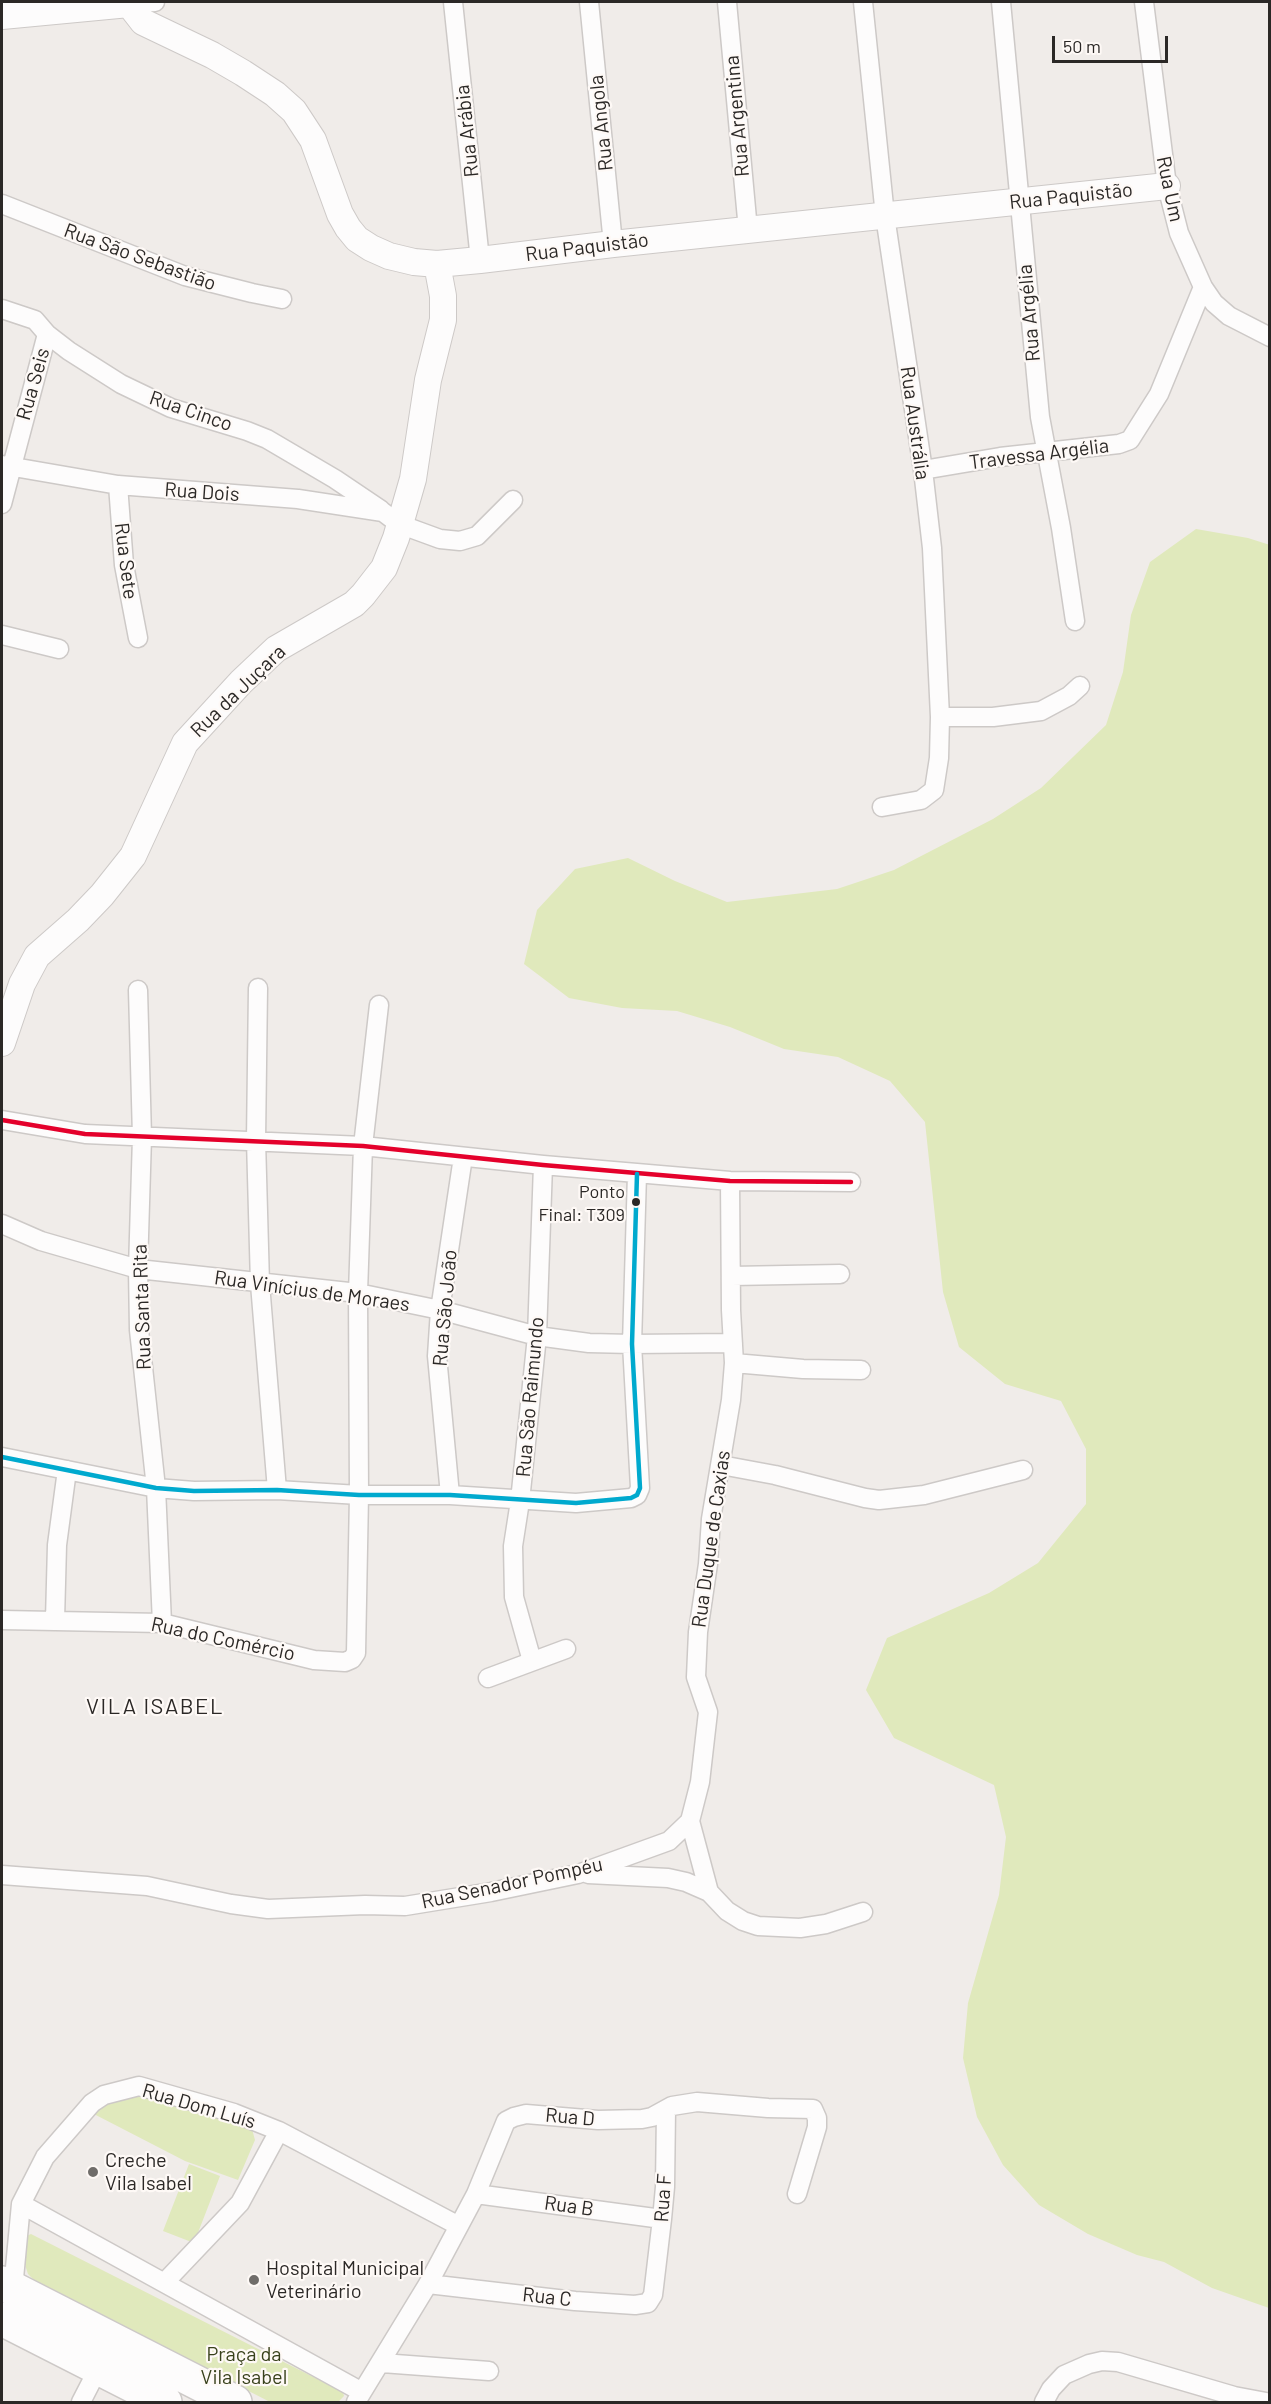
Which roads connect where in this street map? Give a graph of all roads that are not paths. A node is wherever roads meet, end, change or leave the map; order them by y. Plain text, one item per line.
1 (154, 2) edge
2 (453, 2) edge
3 (589, 2) edge
4 (727, 2) edge
5 (863, 2) edge
6 (1001, 2) edge
7 (1144, 2) edge
8 (128, 3) edge
9 (2, 16) edge
10 (1167, 186) junction
11 (1018, 200) junction
12 (2, 204) edge
13 (885, 216) junction
14 (748, 230) junction
15 (613, 244) junction
16 (480, 260) junction
17 (437, 264) junction
18 (1203, 287) junction
19 (282, 299) dead end
20 (2, 309) edge
21 (47, 334) junction
22 (1269, 336) edge
23 (1045, 450) junction
24 (6, 465) edge
25 (923, 470) junction
26 (118, 485) junction
27 (513, 500) dead end
28 (2, 504) edge
29 (391, 518) junction
30 (1075, 621) dead end
31 (2, 635) edge
32 (138, 638) dead end
33 (59, 650) dead end
34 (1080, 686) dead end
35 (940, 717) junction
36 (882, 807) dead end
37 (258, 988) dead end
38 (138, 990) dead end
39 (379, 1005) dead end
40 (2, 1044) edge
41 (2, 1120) edge
42 (142, 1137) junction
43 (256, 1140) junction
44 (363, 1146) junction
45 (463, 1156) junction
46 (543, 1165) junction
47 (636, 1174) junction
48 (730, 1181) junction
49 (851, 1182) dead end
50 (2, 1224) edge
51 (138, 1269) junction
52 (840, 1274) dead end
53 (732, 1276) junction
54 (261, 1284) junction
55 (358, 1293) junction
56 (440, 1310) junction
57 (537, 1336) junction
58 (733, 1343) junction
59 (632, 1344) junction
60 (734, 1363) junction
61 (861, 1370) dead end
62 (2, 1457) edge
63 (721, 1465) junction
64 (67, 1470) junction
65 (1023, 1470) dead end
66 (156, 1488) junction
67 (277, 1490) junction
68 (359, 1495) junction
69 (450, 1495) junction
70 (520, 1501) junction
71 (2, 1620) edge
72 (55, 1620) junction
73 (162, 1623) junction
74 (566, 1649) dead end
75 (532, 1661) junction
76 (488, 1678) dead end
77 (690, 1821) junction
78 (578, 1874) junction
79 (2, 1875) edge
80 (709, 1892) junction
81 (863, 1912) dead end
82 (666, 2110) junction
83 (279, 2132) junction
84 (476, 2194) junction
85 (797, 2194) dead end
86 (21, 2204) junction
87 (662, 2219) junction
88 (459, 2226) junction
89 (9, 2246) edge
90 (164, 2283) junction
91 (428, 2284) junction
92 (7, 2286) edge
93 (654, 2287) joint
94 (2, 2319) edge
95 (382, 2363) junction
96 (98, 2369) junction
97 (489, 2371) dead end
98 (359, 2398) edge
99 (81, 2403) edge
100 (165, 2403) edge
101 (235, 2403) edge
102 (1044, 2403) edge
103 (1266, 2403) edge

1 - 8 street
2 - 16 street, Rua Arábia
3 - 15 street, Rua Angola
4 - 14 street, Rua Argentina
5 - 13 street, Rua Austrália
6 - 11 street, Rua Argélia
7 - 10 street, Rua Um
8 - 9 street
8 - 17 street, Rua Paquistão
10 - 11 street, Rua Paquistão
10 - 18 street, Rua Um
11 - 13 street, Rua Paquistão
11 - 23 street, Rua Argélia
12 - 19 street, Rua São Sebastião
13 - 14 street, Rua Paquistão
13 - 25 street, Rua Austrália
14 - 15 street, Rua Paquistão
15 - 16 street, Rua Paquistão
16 - 17 street, Rua Paquistão
17 - 29 street, Rua da Juçara
18 - 22 street, Rua Um
18 - 23 street, Travessa Argélia
20 - 21 street, Rua Cinco
21 - 24 street, Rua Seis
21 - 29 street, Rua Cinco
23 - 25 street, Travessa Argélia
23 - 30 street, Rua Argélia
24 - 26 street, Rua Dois
24 - 28 street, Rua Seis
25 - 35 street, Rua Austrália
26 - 29 street, Rua Dois
26 - 32 street, Rua Sete
27 - 29 street
29 - 40 street, Rua da Juçara
31 - 33 street
34 - 35 street
35 - 36 street, Rua Austrália
37 - 43 street
38 - 42 street, Rua Santa Rita
39 - 44 street
41 - 42 street
42 - 43 street
42 - 51 street, Rua Santa Rita
43 - 44 street
43 - 54 street
44 - 45 street
44 - 55 street
45 - 46 street
45 - 56 street, Rua São João
46 - 47 street
46 - 57 street, Rua São Raimundo
47 - 48 street
47 - 59 street
48 - 49 street
48 - 53 street, Rua Duque de Caxias
50 - 51 street, Rua Vinícius de Moraes
51 - 54 street, Rua Vinícius de Moraes
51 - 66 street, Rua Santa Rita
52 - 53 street
53 - 58 street, Rua Duque de Caxias
54 - 55 street, Rua Vinícius de Moraes
54 - 67 street
55 - 56 street, Rua Vinícius de Moraes
55 - 68 street
56 - 57 street, Rua Vinícius de Moraes
56 - 69 street, Rua São João
57 - 59 street, Rua Vinícius de Moraes
57 - 70 street, Rua São Raimundo
58 - 59 street, Rua Vinícius de Moraes
58 - 60 street, Rua Duque de Caxias
59 - 70 street
60 - 61 street
60 - 63 street, Rua Duque de Caxias
62 - 64 street
63 - 65 street
63 - 77 street, Rua Duque de Caxias
64 - 66 street
64 - 72 street
66 - 67 street
66 - 73 street, Rua Santa Rita
67 - 68 street
68 - 69 street
68 - 73 street, Rua do Comércio
69 - 70 street
70 - 75 street, Rua São Raimundo
71 - 72 street, Rua do Comércio
72 - 73 street, Rua do Comércio
74 - 75 street
75 - 76 street
77 - 78 street, Rua Senador Pompéu
77 - 80 street, Rua Duque de Caxias
78 - 79 street, Rua Senador Pompéu
78 - 80 street
80 - 81 street
82 - 84 street, Rua D
82 - 85 street, Rua D
82 - 87 street, Rua F
83 - 86 street, Rua Dom Luís
83 - 88 street, Rua Dom Luís
83 - 90 street
84 - 87 street, Rua B
84 - 88 street, Rua D
86 - 89 street, Rua Dom Luís
86 - 90 street
87 - 93 street, Rua F
88 - 91 street, Rua D
89 - 92 street, Rua Dom Luís
90 - 98 street
91 - 93 street, Rua C
91 - 95 street, Rua D
92 - 101 highway
94 - 96 highway
95 - 97 street
95 - 98 street, Rua D
96 - 99 street
96 - 100 highway
102 - 103 street

